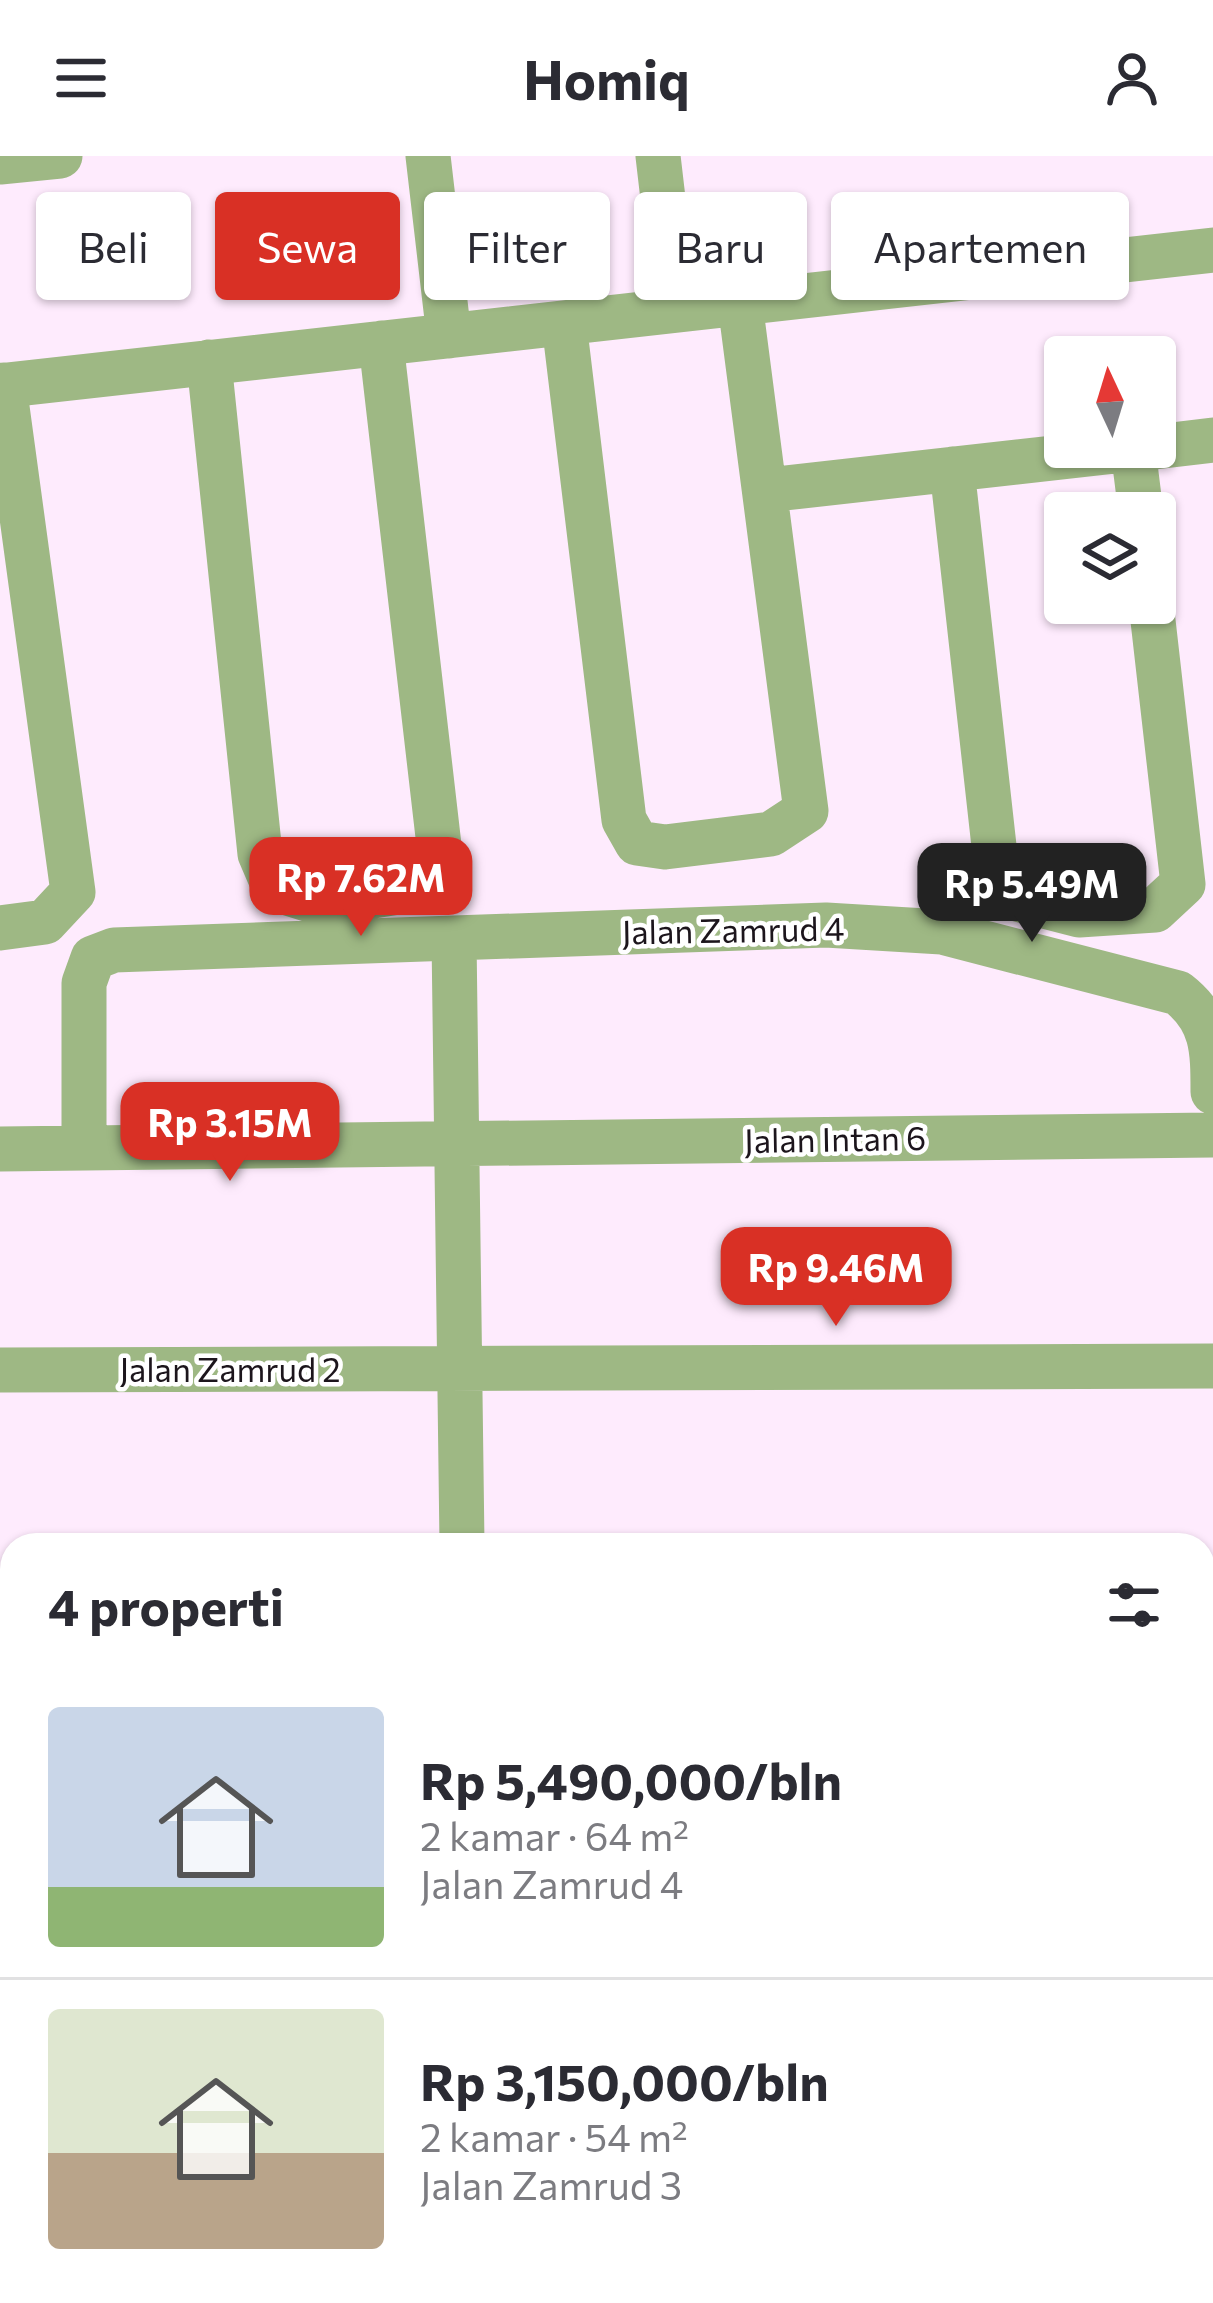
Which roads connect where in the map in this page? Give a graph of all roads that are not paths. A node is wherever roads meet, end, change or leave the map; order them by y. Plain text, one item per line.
1 (60, 156) edge
2 (428, 156) edge
3 (658, 156) edge
4 (0, 162) edge
5 (1213, 250) edge
6 (740, 303) junction
7 (676, 310) junction
8 (564, 323) junction
9 (449, 336) junction
10 (381, 343) junction
11 (209, 362) junction
12 (2, 386) edge
13 (1213, 440) edge
14 (1176, 444) edge
15 (1044, 459) edge
16 (952, 469) junction
17 (767, 490) junction
18 (1153, 624) edge
19 (0, 928) edge
20 (454, 938) junction
21 (1213, 972) edge
22 (1165, 988) junction
23 (1213, 1093) edge
24 (1213, 1135) edge
25 (457, 1142) junction
26 (84, 1145) junction
27 (0, 1149) edge
28 (1213, 1366) edge
29 (0, 1370) edge
30 (460, 1372) junction
31 (462, 1533) edge

1 - 4 street
2 - 9 street
3 - 7 street
5 - 6 street
6 - 7 street
6 - 17 street
7 - 8 street
8 - 9 street
8 - 17 street
9 - 10 street
10 - 11 street
10 - 11 street
11 - 12 street
12 - 19 street
13 - 14 street
15 - 16 street
16 - 17 street
16 - 18 street
20 - 22 street, Jalan Zamrud 4
20 - 25 street
20 - 26 street, Jalan Zamrud 4
21 - 22 street
22 - 23 street, Jalan Zamrud 4
24 - 25 street, Jalan Intan 6
25 - 26 street, Jalan Intan 6
25 - 30 street
26 - 27 street, Jalan Intan 6
28 - 30 street, Jalan Zamrud 2
29 - 30 street, Jalan Zamrud 2
30 - 31 street

